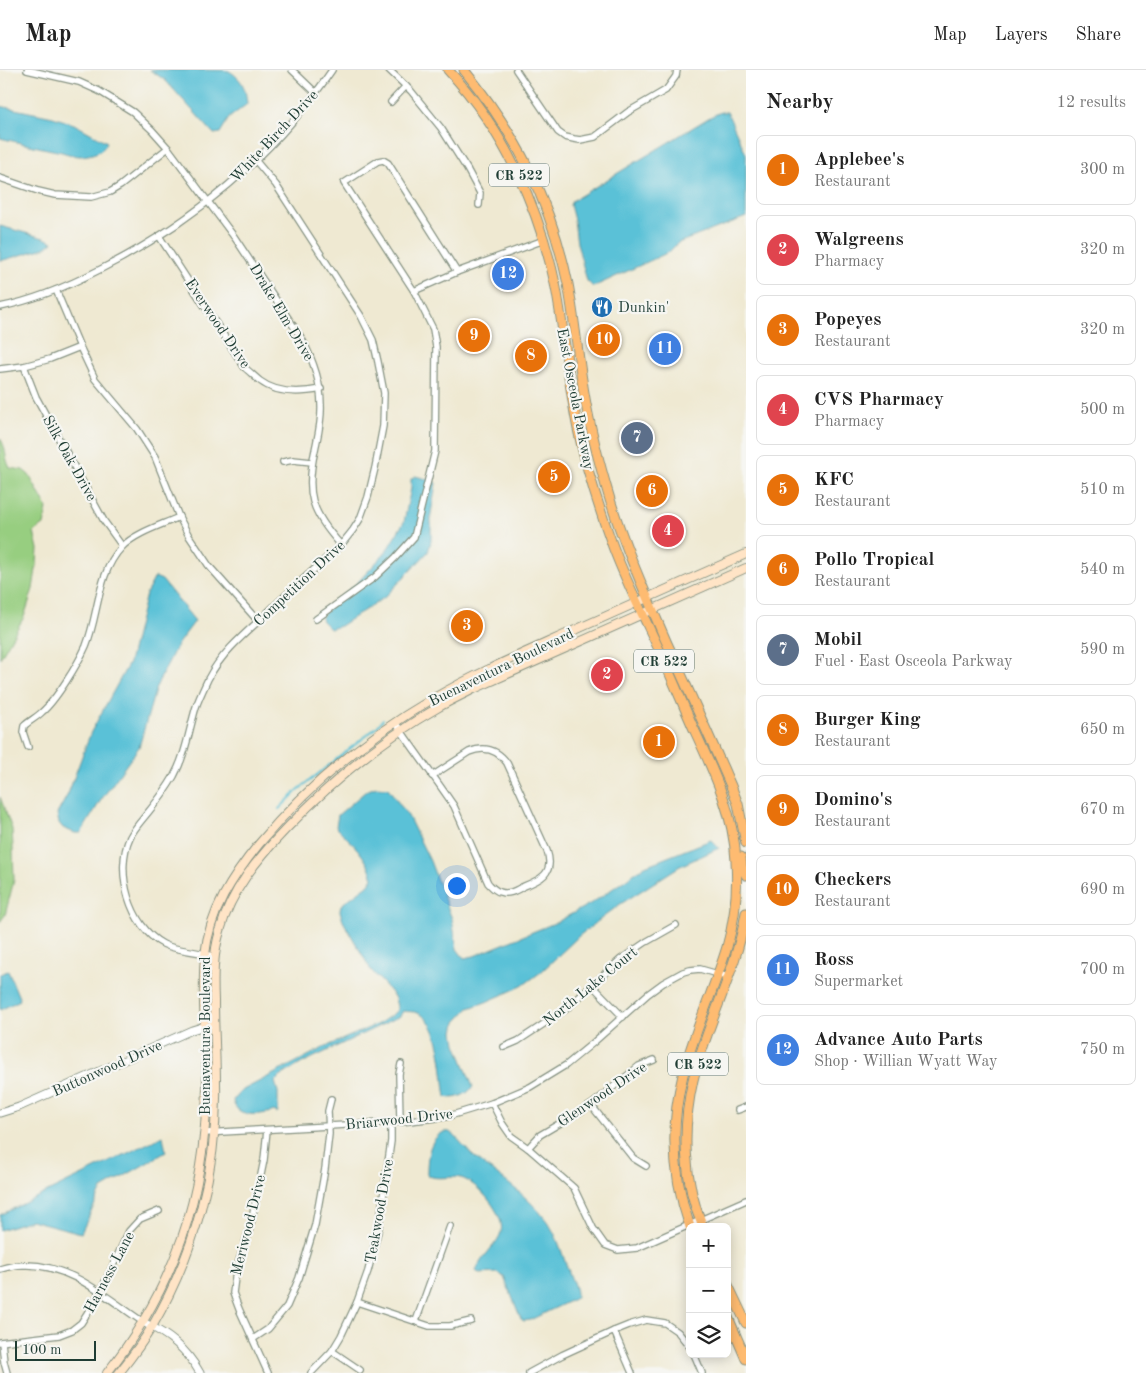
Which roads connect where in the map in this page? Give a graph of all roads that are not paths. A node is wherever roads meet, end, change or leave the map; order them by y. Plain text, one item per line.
1 (28, 70) edge
2 (292, 70) edge
3 (332, 70) edge
4 (389, 70) edge
5 (448, 70) edge
6 (464, 70) edge
7 (516, 70) edge
8 (676, 73) edge
9 (684, 77) dead end
10 (406, 86) junction
11 (316, 93) junction
12 (391, 102) dead end
13 (168, 148) junction
14 (255, 160) junction
15 (0, 178) edge
16 (209, 202) junction
17 (478, 205) dead end
18 (159, 236) junction
19 (544, 240) junction
20 (457, 272) junction
21 (56, 290) junction
22 (414, 292) junction
23 (0, 307) edge
24 (80, 347) junction
25 (24, 366) junction
26 (0, 369) edge
27 (582, 382) junction
28 (570, 384) junction
29 (321, 389) junction
30 (283, 462) dead end
31 (312, 462) junction
32 (179, 517) junction
33 (341, 544) junction
34 (122, 546) junction
35 (746, 554) edge
36 (746, 568) edge
37 (647, 598) junction
38 (636, 603) junction
39 (653, 610) junction
40 (642, 615) junction
41 (316, 619) dead end
42 (258, 621) junction
43 (521, 655) junction
44 (525, 667) junction
45 (395, 722) junction
46 (400, 731) junction
47 (28, 746) dead end
48 (710, 764) junction
49 (722, 764) junction
50 (432, 776) junction
51 (730, 822) junction
52 (746, 843) edge
53 (746, 875) edge
54 (746, 913) edge
55 (676, 925) dead end
56 (205, 953) junction
57 (214, 957) junction
58 (718, 973) junction
59 (728, 977) junction
60 (592, 985) junction
61 (623, 1017) junction
62 (214, 1025) junction
63 (205, 1026) junction
64 (504, 1047) dead end
65 (654, 1060) dead end
66 (401, 1064) dead end
67 (331, 1099) dead end
68 (492, 1104) junction
69 (591, 1105) junction
70 (746, 1107) edge
71 (738, 1110) dead end
72 (0, 1113) edge
73 (400, 1122) junction
74 (391, 1123) junction
75 (329, 1126) junction
76 (267, 1130) junction
77 (215, 1132) junction
78 (205, 1133) junction
79 (528, 1148) junction
80 (646, 1166) dead end
81 (746, 1200) edge
82 (159, 1211) dead end
83 (689, 1223) edge
84 (701, 1223) edge
85 (703, 1223) edge
86 (450, 1226) dead end
87 (686, 1228) edge
88 (0, 1269) edge
89 (731, 1291) edge
90 (100, 1293) junction
91 (357, 1302) junction
92 (416, 1321) junction
93 (471, 1321) dead end
94 (143, 1322) junction
95 (746, 1323) edge
96 (731, 1324) edge
97 (152, 1326) junction
98 (614, 1331) junction
99 (253, 1339) junction
100 (1, 1342) edge
101 (686, 1342) edge
102 (332, 1351) junction
103 (696, 1358) edge
104 (746, 1359) edge
105 (360, 1370) dead end
106 (7, 1373) edge
107 (107, 1373) edge
108 (120, 1373) edge
109 (200, 1373) edge
110 (268, 1373) edge
111 (312, 1373) edge
112 (529, 1373) edge
113 (632, 1373) edge
114 (702, 1373) edge

1 - 13 street, Drake Elm Drive
2 - 11 street
3 - 11 street, White Birch Drive
4 - 10 street
5 - 19 main road, East Osceola Parkway / CR 522
6 - 27 main road, East Osceola Parkway / CR 522
7 - 8 street
8 - 9 street
10 - 12 street
10 - 17 street
11 - 14 street, White Birch Drive
13 - 15 street
13 - 16 street, Drake Elm Drive
14 - 16 street, White Birch Drive
14 - 33 street, Competition Drive
16 - 18 street, White Birch Drive
16 - 29 street, Drake Elm Drive
18 - 21 street, White Birch Drive
18 - 29 street, Everwood Drive
19 - 20 street
19 - 28 main road, East Osceola Parkway / CR 522
20 - 22 street
20 - 22 street
21 - 23 street, White Birch Drive
21 - 24 street
22 - 41 street
24 - 25 street
24 - 32 street
25 - 26 street
25 - 34 street, Silk Oak Drive
27 - 28 street
27 - 37 main road, East Osceola Parkway / CR 522
28 - 38 main road, East Osceola Parkway / CR 522
29 - 31 street, Drake Elm Drive
30 - 31 street
31 - 33 street, Drake Elm Drive
32 - 34 street
32 - 42 street
33 - 42 street, Competition Drive
34 - 47 street
35 - 37 main road, Buenaventura Boulevard
36 - 39 main road, Buenaventura Boulevard
37 - 38 main road, Buenaventura Boulevard
37 - 39 main road, East Osceola Parkway / CR 522
38 - 40 main road, East Osceola Parkway / CR 522
38 - 43 main road, Buenaventura Boulevard
39 - 40 main road, Buenaventura Boulevard
39 - 49 main road, East Osceola Parkway / CR 522
40 - 44 main road, Buenaventura Boulevard
40 - 48 main road, East Osceola Parkway / CR 522
42 - 56 street, Competition Drive
43 - 44 street
43 - 45 main road, Buenaventura Boulevard
44 - 46 main road, Buenaventura Boulevard
45 - 46 street
45 - 56 main road, Buenaventura Boulevard
46 - 50 street
46 - 57 main road, Buenaventura Boulevard
48 - 49 street
48 - 51 main road, East Osceola Parkway / CR 522
49 - 52 main road, East Osceola Parkway / CR 522
50 - 50 street
51 - 53 main road
51 - 58 main road, East Osceola Parkway / CR 522
54 - 59 main road, CR 522
55 - 60 street, North Lake Court
56 - 57 street, Competition Drive
56 - 63 main road, Buenaventura Boulevard
57 - 62 main road, Buenaventura Boulevard
58 - 59 street, Briarwood Drive
58 - 61 street, Briarwood Drive
58 - 83 main road, East Osceola Parkway / CR 522
59 - 84 main road, CR 522
60 - 61 street
60 - 64 street, North Lake Court
61 - 68 street, Briarwood Drive
62 - 63 street, Buttonwood Drive
62 - 77 main road, Buenaventura Boulevard
63 - 72 street, Buttonwood Drive
63 - 78 main road, Buenaventura Boulevard
65 - 69 street, Glenwood Drive
66 - 73 street
67 - 75 street
68 - 73 street, Briarwood Drive
68 - 79 street
69 - 79 street, Glenwood Drive
69 - 80 street
70 - 71 street
73 - 74 street, Briarwood Drive
74 - 75 street, Briarwood Drive
74 - 91 street, Teakwood Drive
75 - 76 street, Briarwood Drive
75 - 99 street
76 - 77 street, Briarwood Drive
76 - 99 street, Meriwood Drive
77 - 78 street, Briarwood Drive
77 - 97 main road, Buenaventura Boulevard
78 - 94 main road, Buenaventura Boulevard
79 - 87 street
81 - 85 street
82 - 90 street, Harness Lane
86 - 92 street
88 - 90 street
89 - 95 main road
90 - 94 street
90 - 100 street, Harness Lane
91 - 92 street
91 - 102 street, Teakwood Drive
92 - 93 street
94 - 97 street
94 - 107 main road, Buenaventura Boulevard
96 - 104 main road
97 - 108 main road, Buenaventura Boulevard
97 - 109 street
98 - 101 street
98 - 112 street
98 - 113 street
99 - 110 street, Meriwood Drive
100 - 106 street
102 - 105 street
102 - 111 street, Teakwood Drive
103 - 114 street

